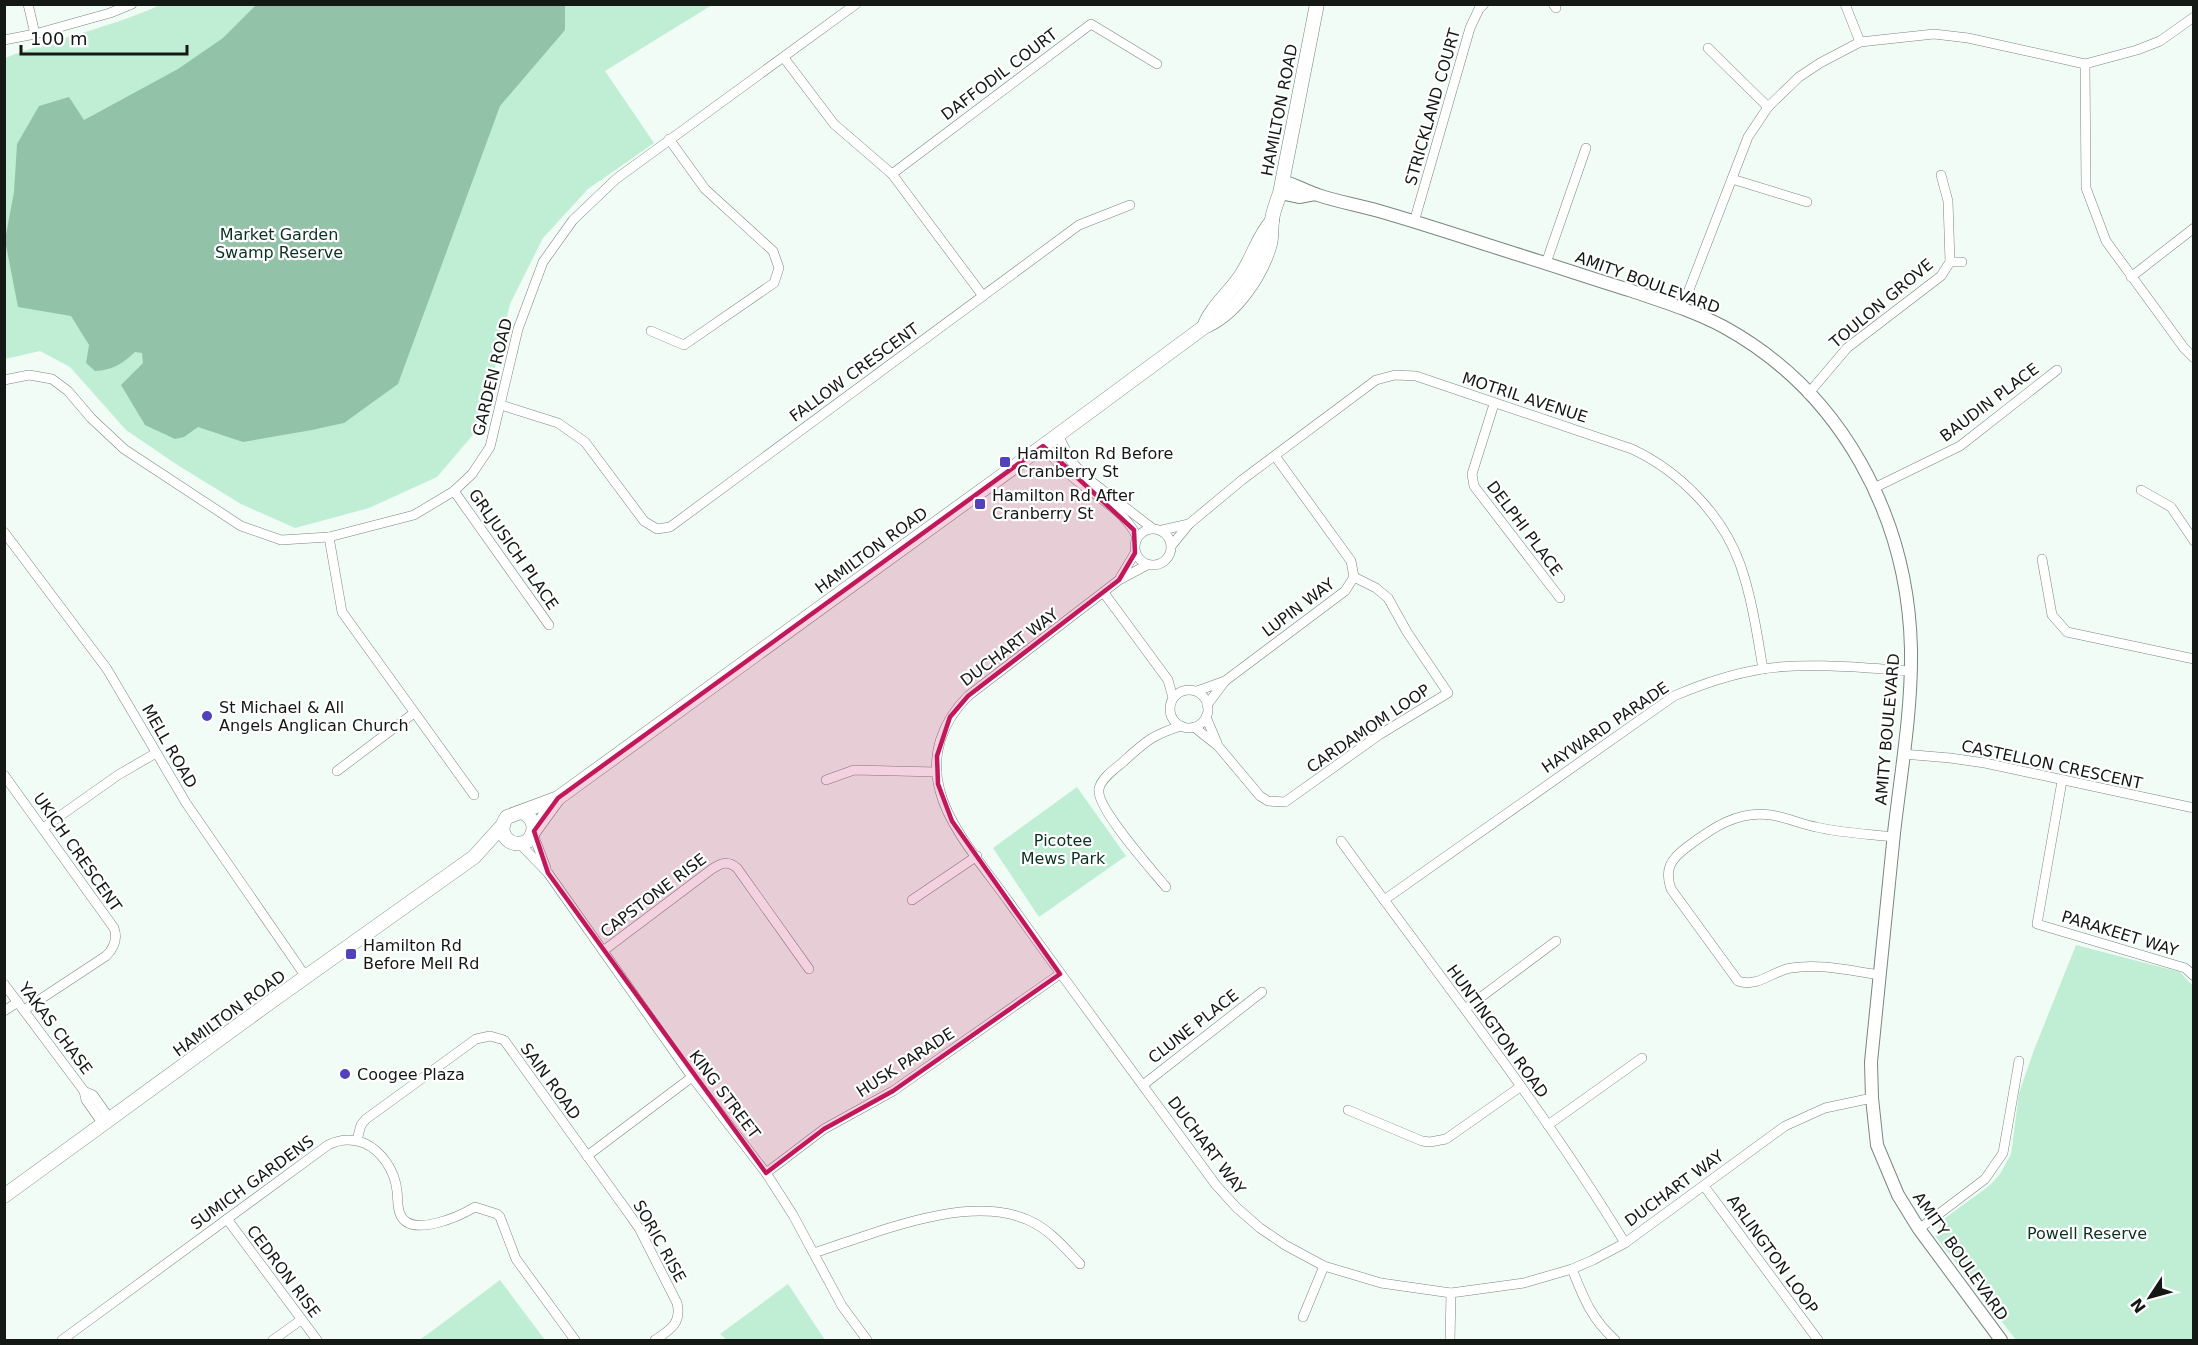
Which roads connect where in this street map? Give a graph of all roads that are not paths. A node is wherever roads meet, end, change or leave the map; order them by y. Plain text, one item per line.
1 (28, 4) edge
2 (132, 4) edge
3 (856, 4) edge
4 (1317, 4) edge
5 (1484, 4) edge
6 (1845, 4) edge
7 (2193, 17) edge
8 (35, 34) junction
9 (4, 40) edge
10 (1860, 42) junction
11 (1708, 48) dead end
12 (784, 58) junction
13 (1157, 64) dead end
14 (2085, 64) junction
15 (1768, 106) junction
16 (669, 139) junction
17 (1586, 148) dead end
18 (892, 174) junction
19 (1941, 175) dead end
20 (1731, 179) junction
21 (1281, 187) junction
22 (1807, 202) dead end
23 (1130, 205) dead end
24 (1414, 222) junction
25 (2193, 228) edge
26 (1950, 262) junction
27 (1962, 262) dead end
28 (1546, 263) junction
29 (2131, 277) junction
30 (983, 296) junction
31 (1682, 308) junction
32 (651, 331) dead end
33 (2193, 358) edge
34 (2057, 370) dead end
35 (4, 380) edge
36 (1808, 394) junction
37 (1494, 404) junction
38 (501, 405) junction
39 (1058, 435) junction
40 (1043, 446) junction
41 (1275, 456) junction
42 (1874, 488) junction
43 (2141, 490) dead end
44 (454, 491) junction
45 (1189, 524) junction
46 (1157, 529) junction
47 (4, 532) edge
48 (329, 537) junction
49 (1137, 537) junction
50 (2193, 541) edge
51 (1172, 545) junction
52 (1135, 553) junction
53 (2042, 559) dead end
54 (1147, 565) junction
55 (1354, 577) junction
56 (1119, 580) junction
57 (1104, 593) junction
58 (1560, 598) dead end
59 (549, 625) dead end
60 (2193, 659) edge
61 (1763, 669) junction
62 (1911, 671) junction
63 (1168, 680) junction
64 (1226, 681) junction
65 (1191, 690) junction
66 (1173, 699) junction
67 (1207, 705) junction
68 (1170, 711) junction
69 (414, 713) junction
70 (1206, 717) junction
71 (1181, 726) junction
72 (1194, 727) junction
73 (1157, 733) junction
74 (1218, 746) junction
75 (156, 753) junction
76 (1903, 754) junction
77 (337, 771) dead end
78 (937, 772) junction
79 (4, 775) edge
80 (826, 780) dead end
81 (2062, 781) junction
82 (474, 795) dead end
83 (558, 798) junction
84 (2193, 808) edge
85 (521, 812) junction
86 (502, 826) junction
87 (44, 828) junction
88 (534, 832) junction
89 (1894, 837) junction
90 (1341, 841) dead end
91 (516, 843) junction
92 (977, 856) junction
93 (474, 857) junction
94 (548, 873) junction
95 (1166, 887) dead end
96 (912, 900) dead end
97 (1384, 900) junction
98 (1556, 941) dead end
99 (603, 951) junction
100 (809, 969) dead end
101 (1060, 974) junction
102 (1880, 975) junction
103 (2193, 976) edge
104 (306, 977) junction
105 (4, 984) edge
106 (1262, 992) dead end
107 (18, 1002) junction
108 (1465, 1009) junction
109 (24, 1010) junction
110 (4, 1011) edge
111 (1642, 1058) dead end
112 (2019, 1061) dead end
113 (692, 1077) junction
114 (1143, 1084) junction
115 (1520, 1087) junction
116 (1872, 1098) junction
117 (1348, 1110) dead end
118 (107, 1121) junction
119 (1548, 1125) junction
120 (357, 1140) junction
121 (587, 1156) junction
122 (766, 1173) junction
123 (1704, 1186) junction
124 (4, 1196) edge
125 (227, 1219) junction
126 (1919, 1229) junction
127 (1624, 1243) junction
128 (814, 1254) junction
129 (1080, 1264) dead end
130 (1324, 1266) junction
131 (1572, 1269) junction
132 (1450, 1293) junction
133 (1303, 1317) dead end
134 (302, 1320) junction
135 (62, 1341) edge
136 (273, 1341) edge
137 (317, 1341) edge
138 (576, 1341) edge
139 (655, 1341) edge
140 (867, 1341) edge
141 (1450, 1341) edge
142 (1615, 1341) edge
143 (1818, 1341) edge
144 (2001, 1341) edge

1 - 8 street
2 - 8 street
3 - 12 street, GARDEN ROAD
4 - 21 main road, HAMILTON ROAD
5 - 24 street, STRICKLAND COURT
6 - 10 street
7 - 14 street
8 - 9 street
10 - 14 street
10 - 15 street
11 - 15 street
12 - 16 street, GARDEN ROAD
12 - 18 street
13 - 18 street, DAFFODIL COURT
14 - 29 street
15 - 20 street
16 - 32 street
16 - 38 street, GARDEN ROAD
17 - 28 street
18 - 30 street
19 - 26 street, TOULON GROVE
20 - 22 street
20 - 31 street
21 - 24 street, AMITY BOULEVARD
21 - 39 main road, HAMILTON ROAD
23 - 30 street, FALLOW CRESCENT
24 - 28 street, AMITY BOULEVARD
25 - 29 street
26 - 27 street, TOULON GROVE
26 - 36 street, TOULON GROVE
28 - 31 street, AMITY BOULEVARD
29 - 33 street
30 - 38 street, FALLOW CRESCENT
31 - 36 street, AMITY BOULEVARD
34 - 42 street, BAUDIN PLACE
35 - 48 street, GARDEN ROAD
36 - 42 street, AMITY BOULEVARD
37 - 41 street, MOTRIL AVENUE
37 - 58 street, DELPHI PLACE
37 - 61 street, MOTRIL AVENUE
38 - 44 street, GARDEN ROAD
39 - 40 main road, HAMILTON ROAD
39 - 46 street
40 - 49 street
40 - 83 main road, HAMILTON ROAD
41 - 45 street, MOTRIL AVENUE
41 - 55 street, LUPIN WAY
42 - 62 street, AMITY BOULEVARD
43 - 50 street
44 - 48 street, GARDEN ROAD
44 - 59 street, GRLJUSICH PLACE
45 - 46 street, MOTRIL AVENUE
45 - 51 street, MOTRIL AVENUE
46 - 49 street
46 - 51 street
47 - 75 street, MELL ROAD
48 - 69 street
49 - 52 street
51 - 54 street
52 - 54 street
52 - 56 street, DUCHART WAY
53 - 60 street
54 - 56 street, DUCHART WAY
55 - 64 street, LUPIN WAY
55 - 74 street, CARDAMOM LOOP
56 - 57 street, DUCHART WAY
57 - 63 street
57 - 78 street, DUCHART WAY
61 - 62 street, HAYWARD PARADE
61 - 97 street, HAYWARD PARADE
62 - 76 street, AMITY BOULEVARD
63 - 65 street
63 - 66 street
64 - 65 street, LUPIN WAY
64 - 67 street, LUPIN WAY
65 - 66 street
65 - 67 street
66 - 68 street
67 - 70 street
68 - 71 street
68 - 73 street
69 - 77 street
69 - 82 street
70 - 72 street
70 - 74 street, CARDAMOM LOOP
71 - 72 street
71 - 73 street
72 - 74 street, CARDAMOM LOOP
73 - 95 street
75 - 87 street
75 - 104 street, MELL ROAD
76 - 81 street, CASTELLON CRESCENT
76 - 89 street, AMITY BOULEVARD
78 - 80 street
78 - 92 street, DUCHART WAY
79 - 87 street, UKICH CRESCENT
81 - 84 street, CASTELLON CRESCENT
81 - 103 street, PARAKEET WAY
83 - 85 main road, HAMILTON ROAD
83 - 88 main road, HAMILTON ROAD
85 - 86 main road
85 - 88 main road
86 - 91 main road
86 - 93 main road, HAMILTON ROAD
87 - 109 street, UKICH CRESCENT
88 - 91 main road
88 - 94 street, KING STREET
89 - 102 street, AMITY BOULEVARD
89 - 102 street
90 - 97 street, HUNTINGTON ROAD
91 - 93 main road, HAMILTON ROAD
91 - 94 street, KING STREET
92 - 96 street
92 - 101 street, DUCHART WAY
93 - 104 main road, HAMILTON ROAD
94 - 99 street, KING STREET
97 - 108 street, HUNTINGTON ROAD
98 - 108 street
99 - 100 street, CAPSTONE RISE
99 - 113 street, KING STREET
101 - 114 street, DUCHART WAY
101 - 122 street, HUSK PARADE
102 - 116 street, AMITY BOULEVARD
104 - 118 main road, HAMILTON ROAD
105 - 107 street, YAKAS CHASE
106 - 114 street, CLUNE PLACE
107 - 109 street, YAKAS CHASE
107 - 110 street
108 - 115 street, HUNTINGTON ROAD
109 - 118 street, YAKAS CHASE
111 - 119 street
112 - 126 street
113 - 121 street
113 - 122 street, KING STREET
114 - 130 street, DUCHART WAY
115 - 117 street
115 - 119 street, HUNTINGTON ROAD
116 - 123 street, DUCHART WAY
116 - 126 street, AMITY BOULEVARD
118 - 124 main road, HAMILTON ROAD
119 - 127 street, HUNTINGTON ROAD
120 - 121 street, SAIN ROAD
120 - 125 street, SUMICH GARDENS
120 - 138 street
121 - 139 street, SORIC RISE
122 - 128 street, KING STREET
123 - 127 street, DUCHART WAY
123 - 143 street, ARLINGTON LOOP
125 - 134 street, CEDRON RISE
125 - 135 street, SUMICH GARDENS
126 - 144 street, AMITY BOULEVARD
127 - 131 street, DUCHART WAY
128 - 129 street
128 - 140 street, KING STREET
130 - 132 street, DUCHART WAY
130 - 133 street
131 - 132 street, DUCHART WAY
131 - 142 street
132 - 141 street
134 - 136 street
134 - 137 street, CEDRON RISE

